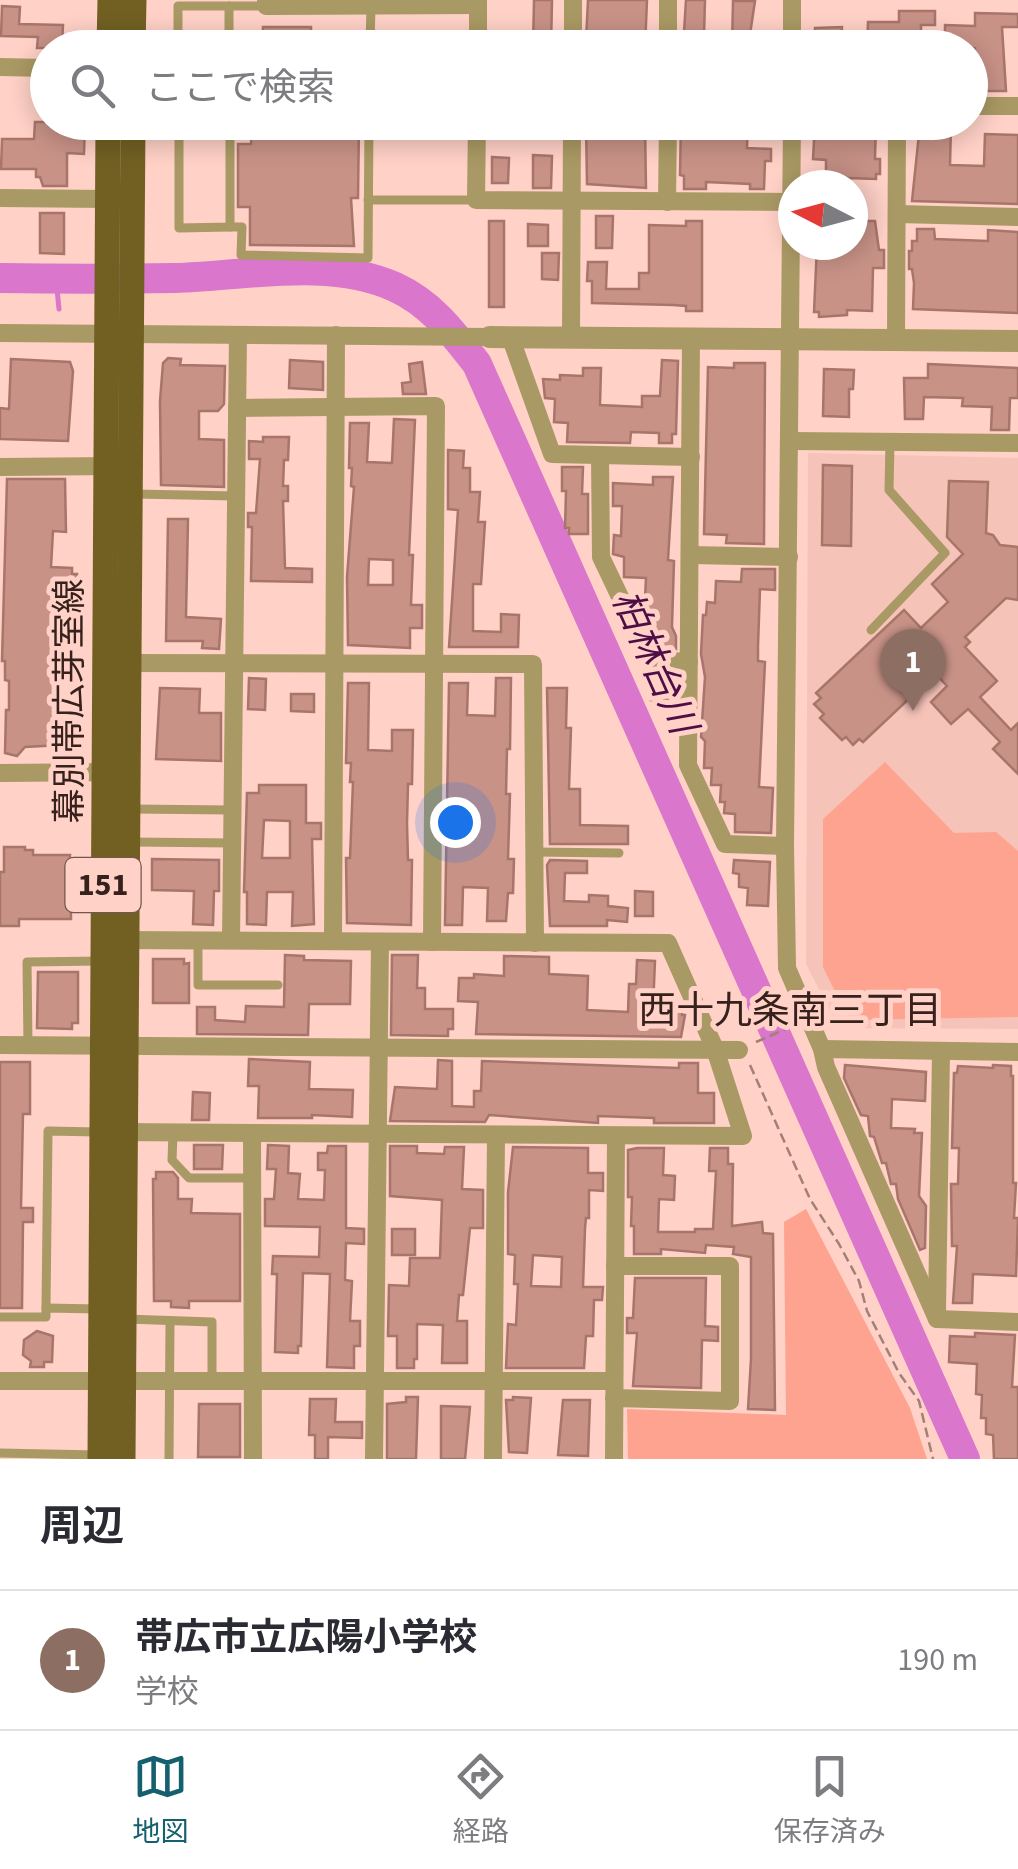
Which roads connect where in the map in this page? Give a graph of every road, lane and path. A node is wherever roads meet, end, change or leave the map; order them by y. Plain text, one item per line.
1 (110, 0) edge
2 (134, 0) edge
3 (573, 0) edge
4 (668, 0) edge
5 (792, 0) edge
6 (478, 2) edge
7 (266, 3) edge
8 (370, 5) junction
9 (229, 6) junction
10 (109, 30) edge
11 (133, 30) edge
12 (178, 30) edge
13 (229, 30) edge
14 (370, 30) edge
15 (478, 30) edge
16 (573, 30) edge
17 (668, 30) edge
18 (792, 30) edge
19 (0, 68) edge
20 (30, 68) edge
21 (988, 106) edge
22 (1018, 106) edge
23 (108, 140) edge
24 (131, 140) edge
25 (179, 140) edge
26 (230, 140) edge
27 (369, 140) edge
28 (477, 140) edge
29 (572, 140) edge
30 (668, 140) edge
31 (792, 140) edge
32 (897, 140) edge
33 (791, 170) edge
34 (0, 198) edge
35 (108, 199) junction
36 (368, 200) junction
37 (476, 200) junction
38 (571, 201) junction
39 (667, 202) junction
40 (778, 202) edge
41 (898, 214) junction
42 (1018, 217) edge
43 (230, 227) junction
44 (791, 260) edge
45 (120, 264) junction
46 (120, 323) junction
47 (0, 333) edge
48 (238, 335) junction
49 (336, 335) junction
50 (500, 337) junction
51 (690, 337) junction
52 (790, 337) junction
53 (571, 338) junction
54 (896, 340) junction
55 (1018, 341) edge
56 (237, 408) junction
57 (336, 408) junction
58 (790, 441) junction
59 (890, 442) junction
60 (1018, 442) edge
61 (600, 457) junction
62 (691, 457) junction
63 (118, 466) junction
64 (0, 467) edge
65 (130, 494) junction
66 (236, 496) junction
67 (691, 555) junction
68 (789, 556) junction
69 (871, 630) dead end
70 (234, 660) junction
71 (334, 661) junction
72 (433, 661) junction
73 (689, 662) junction
74 (118, 663) junction
75 (116, 772) junction
76 (0, 773) edge
77 (128, 809) junction
78 (232, 810) junction
79 (128, 842) junction
80 (232, 843) junction
81 (785, 846) junction
82 (534, 852) junction
83 (619, 853) dead end
84 (198, 940) junction
85 (231, 940) junction
86 (333, 941) junction
87 (380, 942) junction
88 (432, 942) junction
89 (535, 944) junction
90 (111, 947) junction
91 (278, 985) dead end
92 (786, 1028) dead end
93 (0, 1045) edge
94 (28, 1045) junction
95 (114, 1046) junction
96 (378, 1046) junction
97 (742, 1048) junction
98 (716, 1049) junction
99 (822, 1049) junction
100 (940, 1052) junction
101 (1018, 1052) edge
102 (113, 1132) junction
103 (172, 1133) junction
104 (252, 1134) junction
105 (378, 1134) junction
106 (496, 1136) junction
107 (616, 1136) junction
108 (252, 1178) junction
109 (616, 1266) junction
110 (46, 1308) junction
111 (112, 1314) junction
112 (0, 1317) edge
113 (170, 1320) junction
114 (937, 1320) junction
115 (1018, 1322) edge
116 (0, 1381) edge
117 (112, 1382) junction
118 (170, 1382) junction
119 (212, 1382) junction
120 (253, 1382) junction
121 (375, 1382) junction
122 (494, 1382) junction
123 (614, 1390) junction
124 (0, 1453) edge
125 (107, 1458) edge
126 (169, 1459) edge
127 (252, 1459) edge
128 (374, 1459) edge
129 (493, 1459) edge
130 (614, 1459) edge
131 (933, 1459) edge

1 - 10 main road
2 - 11 main road
3 - 16 street
4 - 17 street
5 - 18 street
6 - 8 street
6 - 15 street
7 - 8 street
7 - 9 lane
8 - 14 lane
9 - 12 lane
9 - 13 lane
19 - 20 street
21 - 22 street
23 - 35 main road, 幕別帯広芽室線 / 151
24 - 45 main road, 幕別帯広芽室線 / 151
25 - 43 lane
26 - 43 lane
27 - 36 lane
28 - 37 street
29 - 38 street
30 - 39 street
31 - 33 street
32 - 41 street
34 - 35 street
35 - 45 main road, 幕別帯広芽室線 / 151
36 - 37 lane
36 - 43 lane
37 - 38 street
38 - 39 street
38 - 53 street
39 - 40 street
41 - 42 street
41 - 54 street
44 - 52 street
45 - 46 main road, 幕別帯広芽室線 / 151
46 - 47 street
46 - 48 street
46 - 63 main road, 幕別帯広芽室線 / 151
48 - 49 street
48 - 56 street
49 - 50 street
49 - 57 street
50 - 53 street
50 - 61 street
51 - 52 street
51 - 53 street
51 - 62 street
52 - 54 street
52 - 58 street
54 - 55 street
56 - 57 street
56 - 66 street
57 - 71 street
57 - 72 street
58 - 59 street
58 - 68 street
59 - 60 street
59 - 69 lane
61 - 62 street
61 - 73 street
62 - 67 street
63 - 64 street
63 - 65 main road, 幕別帯広芽室線 / 151
63 - 74 main road, 幕別帯広芽室線 / 151
65 - 66 lane
65 - 74 main road, 幕別帯広芽室線 / 151
66 - 70 street
67 - 68 street
67 - 73 street
68 - 81 street
70 - 71 street
70 - 74 street
70 - 78 street
71 - 72 street
71 - 86 street
72 - 82 street
72 - 88 street
73 - 81 street
74 - 75 main road, 幕別帯広芽室線 / 151
75 - 76 street
75 - 77 main road, 幕別帯広芽室線 / 151
75 - 90 main road, 幕別帯広芽室線 / 151
77 - 78 lane
77 - 79 main road, 幕別帯広芽室線 / 151
78 - 80 street
79 - 80 lane
79 - 90 main road, 幕別帯広芽室線 / 151
80 - 85 street
81 - 99 street
82 - 83 lane
82 - 89 street
84 - 85 street
84 - 90 street
84 - 91 lane
85 - 86 street
86 - 87 street
87 - 88 street
87 - 96 street
88 - 89 street
89 - 98 street
90 - 94 lane
90 - 95 main road, 幕別帯広芽室線 / 151
92 - 97 path
93 - 94 street
94 - 95 street
95 - 96 street
95 - 102 main road, 幕別帯広芽室線 / 151
96 - 98 street
96 - 105 street
97 - 98 street
97 - 131 path
98 - 107 street
99 - 100 street
99 - 114 street
100 - 101 street
100 - 114 street
102 - 103 street
102 - 110 lane
102 - 111 main road, 幕別帯広芽室線 / 151
103 - 104 street
103 - 108 lane
104 - 105 street
104 - 108 street
105 - 106 street
105 - 121 street
106 - 107 street
106 - 122 street
107 - 109 street
108 - 120 street
109 - 123 street
109 - 123 street
110 - 111 lane
110 - 112 lane
111 - 113 lane
111 - 117 main road, 幕別帯広芽室線 / 151
113 - 118 lane
113 - 119 lane
114 - 115 street
116 - 117 street
117 - 118 street
117 - 125 main road, 幕別帯広芽室線 / 151
118 - 119 street
118 - 126 lane
119 - 120 street
120 - 121 street
120 - 127 street
121 - 122 street
121 - 128 street
122 - 123 street
122 - 129 street
123 - 130 street
124 - 125 lane

